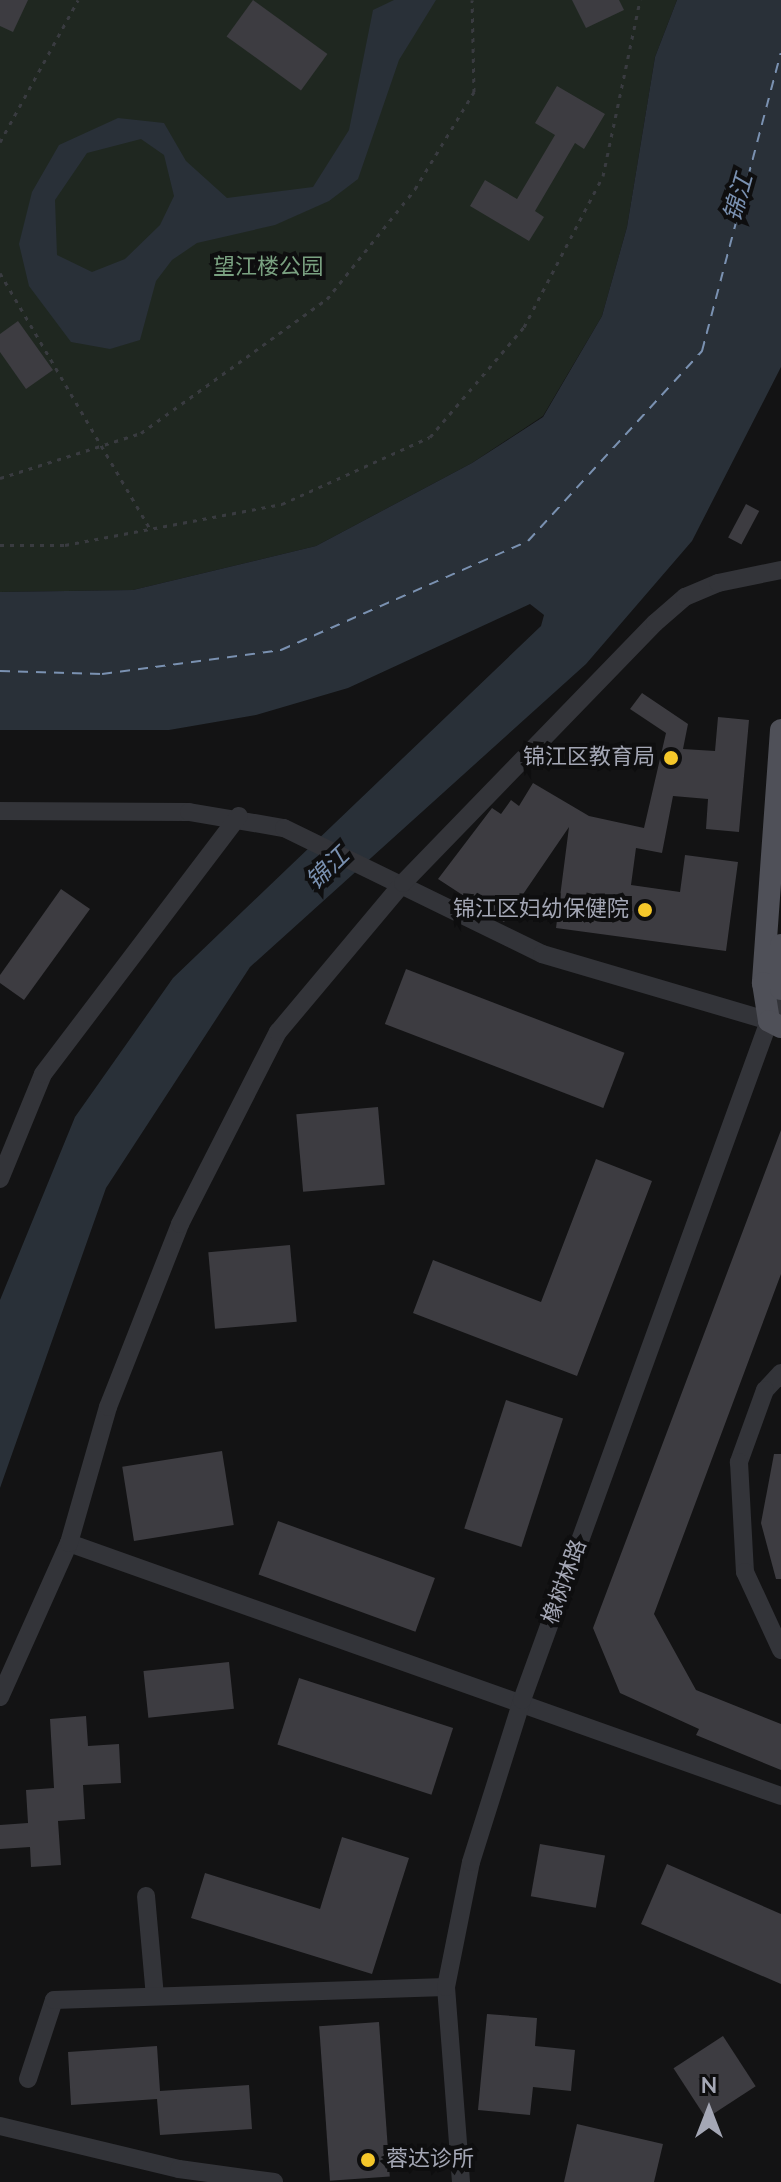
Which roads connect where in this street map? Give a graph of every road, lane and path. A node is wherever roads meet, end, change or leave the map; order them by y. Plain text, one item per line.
1 (78, 0) edge
2 (472, 0) edge
3 (640, 0) edge
4 (0, 142) edge
5 (0, 273) edge
6 (106, 447) junction
7 (0, 478) edge
8 (150, 529) junction
9 (0, 545) edge
10 (781, 570) edge
11 (781, 730) edge
12 (0, 811) edge
13 (239, 816) junction
14 (403, 883) junction
15 (781, 945) edge
16 (781, 989) edge
17 (777, 1017) edge
18 (0, 1179) edge
19 (781, 1373) edge
20 (69, 1543) junction
21 (781, 1650) edge
22 (0, 1697) edge
23 (522, 1700) junction
24 (781, 1796) edge
25 (146, 1896) dead end
26 (446, 1987) junction
27 (155, 1996) junction
28 (28, 2079) dead end
29 (0, 2126) edge
30 (274, 2182) edge
31 (461, 2182) edge

1 - 4 path
2 - 6 path
3 - 8 path
5 - 6 path
6 - 7 path
6 - 8 path
8 - 9 path
10 - 14 street
11 - 17 main road
12 - 13 street
13 - 14 street
13 - 18 street
14 - 17 street
14 - 20 street
15 - 16 main road
17 - 23 street, 橡树林路
19 - 21 street
20 - 22 street
20 - 23 street
23 - 24 street
23 - 26 street, 橡树林路
25 - 27 street
26 - 27 street
26 - 31 street, 橡树林路
27 - 28 street
29 - 30 street

